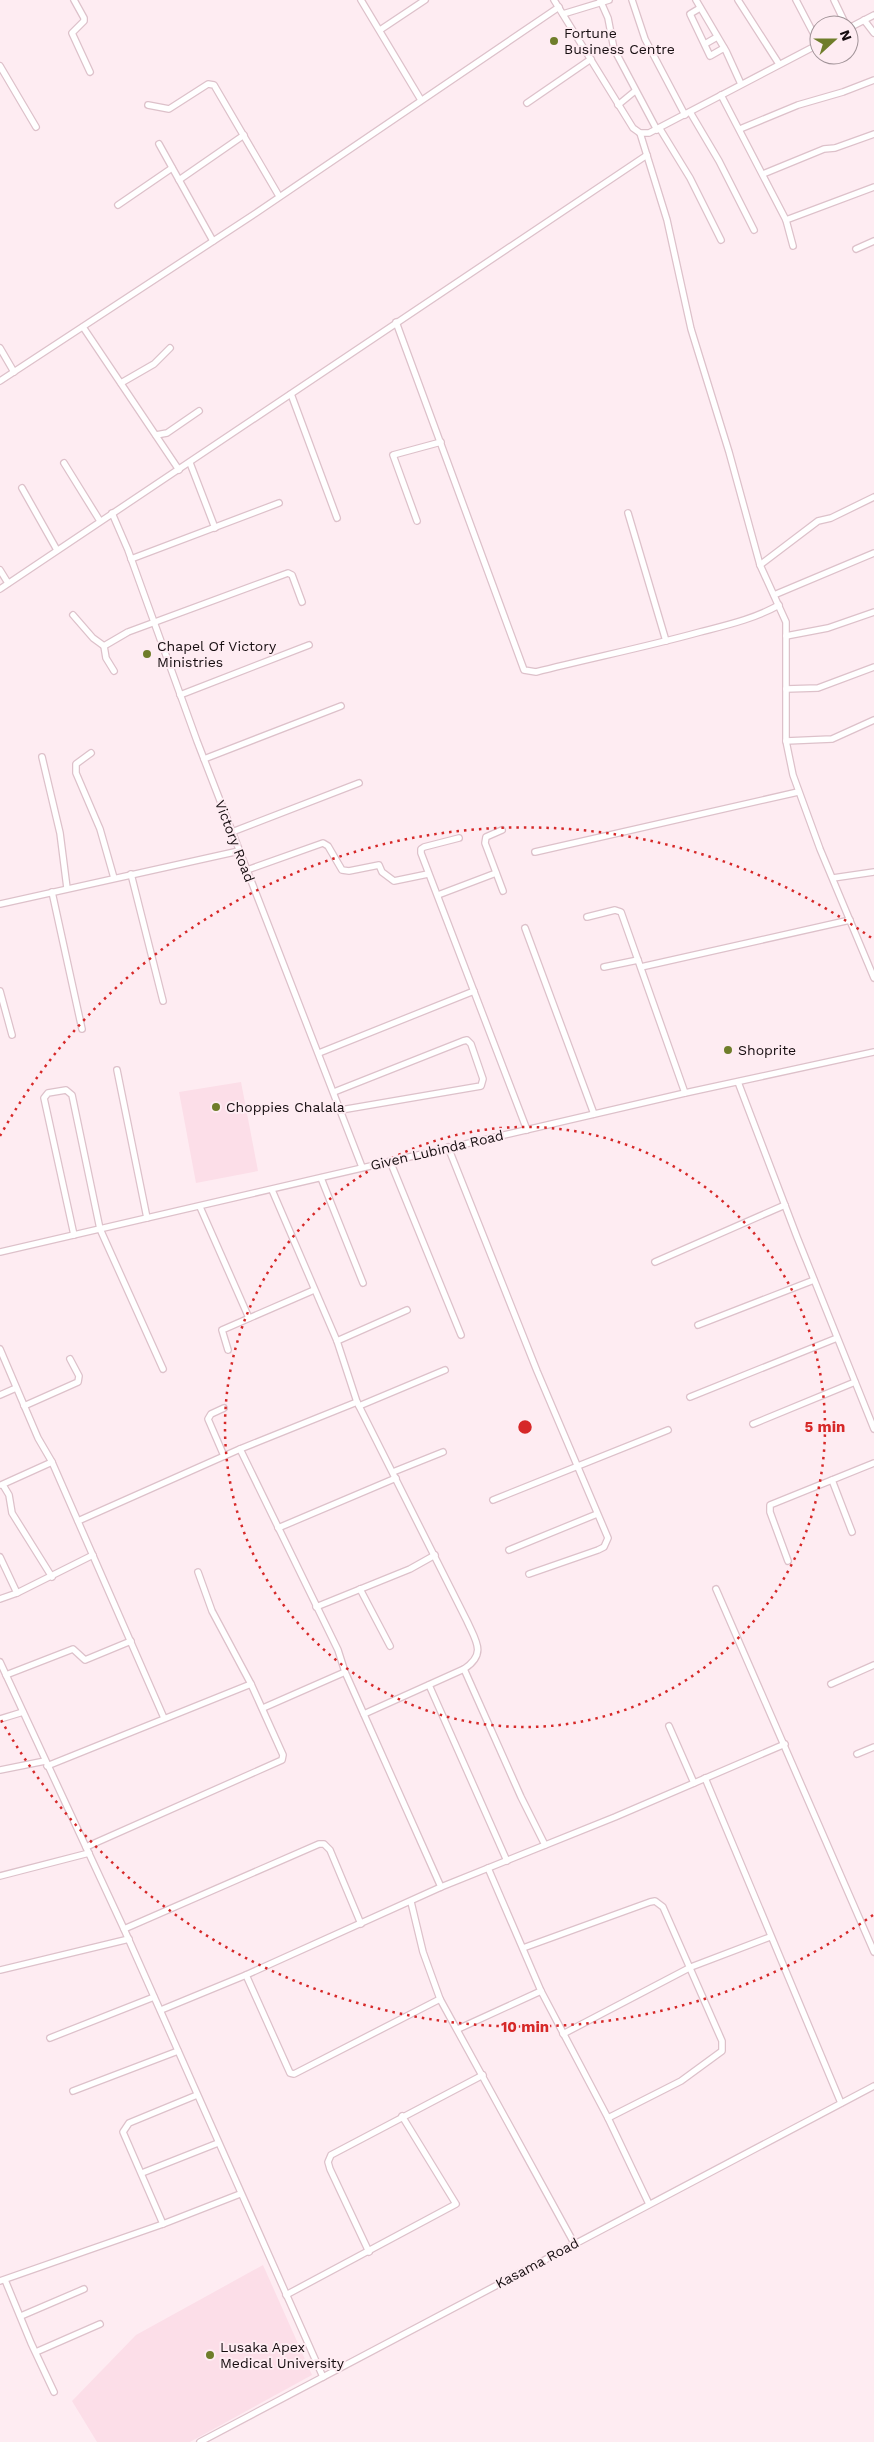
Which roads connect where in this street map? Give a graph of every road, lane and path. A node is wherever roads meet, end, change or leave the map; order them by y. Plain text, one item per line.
1 (74, 0) edge
2 (361, 0) edge
3 (424, 0) edge
4 (554, 0) edge
5 (609, 0) edge
6 (632, 0) edge
7 (696, 0) edge
8 (738, 0) edge
9 (796, 0) edge
10 (834, 0) edge
11 (601, 1) edge
12 (559, 7) junction
13 (700, 8) junction
14 (563, 14) junction
15 (841, 15) edge
16 (874, 15) edge
17 (864, 20) junction
18 (859, 23) edge
19 (380, 30) junction
20 (874, 33) edge
21 (717, 37) junction
22 (705, 44) junction
23 (724, 48) junction
24 (591, 59) junction
25 (779, 64) junction
26 (0, 66) edge
27 (90, 72) dead end
28 (874, 80) edge
29 (740, 84) junction
30 (635, 91) junction
31 (721, 95) junction
32 (421, 100) junction
33 (526, 103) dead end
34 (618, 104) junction
35 (148, 105) dead end
36 (687, 114) junction
37 (36, 126) dead end
38 (740, 129) junction
39 (658, 130) junction
40 (640, 133) junction
41 (874, 134) edge
42 (244, 135) junction
43 (159, 144) dead end
44 (647, 155) junction
45 (172, 168) junction
46 (763, 174) junction
47 (179, 180) junction
48 (874, 187) edge
49 (279, 196) dead end
50 (118, 205) dead end
51 (786, 220) junction
52 (754, 230) dead end
53 (722, 240) dead end
54 (213, 241) junction
55 (874, 241) edge
56 (793, 246) dead end
57 (856, 249) dead end
58 (396, 322) junction
59 (83, 327) junction
60 (0, 348) edge
61 (170, 348) dead end
62 (14, 372) junction
63 (0, 382) edge
64 (122, 383) junction
65 (291, 394) junction
66 (199, 411) dead end
67 (156, 435) junction
68 (441, 442) junction
69 (64, 463) dead end
70 (190, 463) junction
71 (179, 470) junction
72 (22, 488) dead end
73 (874, 497) edge
74 (279, 504) dead end
75 (112, 513) junction
76 (628, 514) dead end
77 (337, 518) dead end
78 (417, 520) dead end
79 (100, 521) junction
80 (215, 528) junction
81 (57, 550) junction
82 (874, 553) edge
83 (131, 559) junction
84 (760, 564) junction
85 (0, 570) edge
86 (8, 583) junction
87 (0, 589) edge
88 (774, 595) junction
89 (302, 602) dead end
90 (779, 605) junction
91 (873, 614) edge
92 (73, 615) dead end
93 (154, 623) junction
94 (786, 636) junction
95 (666, 641) junction
96 (309, 645) dead end
97 (104, 646) junction
98 (874, 667) edge
99 (114, 671) dead end
100 (786, 689) junction
101 (180, 696) junction
102 (341, 706) dead end
103 (874, 720) edge
104 (786, 741) junction
105 (91, 753) dead end
106 (42, 757) dead end
107 (204, 759) junction
108 (359, 783) dead end
109 (798, 792) junction
110 (502, 830) dead end
111 (232, 832) junction
112 (459, 838) dead end
113 (239, 851) junction
114 (535, 852) dead end
115 (247, 870) junction
116 (874, 872) edge
117 (496, 873) junction
118 (131, 874) junction
119 (428, 874) junction
120 (114, 878) junction
121 (833, 878) junction
122 (67, 888) junction
123 (503, 891) dead end
124 (52, 892) junction
125 (438, 895) junction
126 (0, 904) edge
127 (587, 917) dead end
128 (850, 920) junction
129 (526, 928) dead end
130 (638, 960) junction
131 (604, 967) dead end
132 (641, 967) junction
133 (874, 978) edge
134 (0, 991) edge
135 (474, 991) junction
136 (162, 1002) dead end
137 (82, 1029) dead end
138 (12, 1035) dead end
139 (874, 1052) edge
140 (319, 1053) junction
141 (117, 1070) dead end
142 (738, 1082) junction
143 (334, 1092) junction
144 (685, 1093) junction
145 (341, 1110) junction
146 (594, 1114) junction
147 (528, 1130) junction
148 (448, 1147) junction
149 (390, 1161) junction
150 (362, 1167) junction
151 (321, 1178) junction
152 (272, 1190) junction
153 (785, 1205) junction
154 (200, 1207) junction
155 (147, 1218) junction
156 (100, 1229) junction
157 (74, 1235) junction
158 (0, 1252) edge
159 (655, 1262) dead end
160 (814, 1280) junction
161 (363, 1283) dead end
162 (314, 1290) junction
163 (407, 1310) dead end
164 (249, 1318) junction
165 (698, 1326) dead end
166 (461, 1335) dead end
167 (837, 1338) junction
168 (337, 1341) junction
169 (0, 1349) edge
170 (228, 1350) dead end
171 (70, 1359) dead end
172 (163, 1369) dead end
173 (445, 1370) dead end
174 (855, 1382) junction
175 (16, 1388) junction
176 (0, 1395) edge
177 (690, 1397) dead end
178 (358, 1404) junction
179 (24, 1406) junction
180 (224, 1408) dead end
181 (753, 1424) dead end
182 (874, 1429) edge
183 (668, 1430) dead end
184 (240, 1448) junction
185 (443, 1452) dead end
186 (224, 1456) junction
187 (52, 1462) junction
188 (874, 1462) edge
189 (578, 1467) junction
190 (395, 1475) junction
191 (832, 1480) junction
192 (2, 1485) edge
193 (493, 1500) dead end
194 (597, 1514) junction
195 (78, 1521) junction
196 (278, 1528) junction
197 (852, 1532) dead end
198 (509, 1550) dead end
199 (93, 1555) junction
200 (435, 1555) junction
201 (0, 1557) edge
202 (788, 1561) dead end
203 (198, 1572) dead end
204 (529, 1574) dead end
205 (52, 1577) junction
206 (360, 1589) junction
207 (716, 1589) dead end
208 (17, 1593) junction
209 (0, 1599) edge
210 (316, 1607) junction
211 (131, 1641) junction
212 (390, 1646) dead end
213 (1, 1665) edge
214 (874, 1665) edge
215 (464, 1669) junction
216 (345, 1672) junction
217 (6, 1675) junction
218 (251, 1684) junction
219 (831, 1684) dead end
220 (429, 1685) junction
221 (263, 1708) junction
222 (23, 1712) junction
223 (364, 1714) junction
224 (164, 1718) junction
225 (0, 1719) edge
226 (669, 1726) dead end
227 (785, 1744) junction
228 (874, 1747) edge
229 (857, 1754) dead end
230 (46, 1764) junction
231 (0, 1770) edge
232 (705, 1778) junction
233 (694, 1783) junction
234 (545, 1845) junction
235 (86, 1847) junction
236 (89, 1853) junction
237 (507, 1861) junction
238 (488, 1868) junction
239 (0, 1876) edge
240 (441, 1887) junction
241 (411, 1902) junction
242 (361, 1924) junction
243 (124, 1929) junction
244 (770, 1937) junction
245 (129, 1939) junction
246 (523, 1948) junction
247 (874, 1952) edge
248 (691, 1967) junction
249 (0, 1970) edge
250 (246, 1975) junction
251 (541, 1991) junction
252 (154, 1997) junction
253 (440, 1999) junction
254 (160, 2010) junction
255 (458, 2029) junction
256 (563, 2034) junction
257 (50, 2038) dead end
258 (178, 2051) junction
259 (483, 2075) junction
260 (874, 2086) edge
261 (73, 2091) dead end
262 (197, 2096) junction
263 (841, 2103) junction
264 (402, 2116) junction
265 (608, 2118) junction
266 (218, 2143) junction
267 (142, 2173) junction
268 (240, 2194) junction
269 (649, 2204) junction
270 (163, 2224) junction
271 (574, 2243) junction
272 (369, 2252) junction
273 (2, 2281) edge
274 (84, 2290) dead end
275 (286, 2295) junction
276 (21, 2316) junction
277 (100, 2324) dead end
278 (36, 2352) junction
279 (323, 2377) junction
280 (54, 2392) dead end
281 (200, 2442) edge

1 - 27 street
2 - 19 street
3 - 19 street
4 - 12 street
5 - 11 street
6 - 36 street
7 - 13 street
8 - 25 street
9 - 25 street
10 - 15 street
11 - 14 street
11 - 30 street
12 - 14 street
12 - 32 street
13 - 21 street
13 - 22 street
14 - 24 street
16 - 17 street
17 - 18 street
17 - 20 street
19 - 32 street
21 - 22 street
21 - 23 street
22 - 23 street
23 - 29 street
24 - 33 street
24 - 34 street
25 - 29 street
26 - 37 street
28 - 38 street
29 - 31 street
30 - 34 street
30 - 39 street
31 - 36 street
31 - 38 street
32 - 54 street
34 - 40 street
35 - 42 street
36 - 39 street
36 - 52 street
38 - 46 street
39 - 40 street
39 - 53 street
40 - 44 street
41 - 46 street
42 - 47 street
42 - 49 street
43 - 45 street
44 - 58 street
44 - 84 street
45 - 47 street
45 - 50 street
46 - 51 street
47 - 54 street
48 - 51 street
51 - 56 street
54 - 59 street
55 - 57 street
58 - 65 street
58 - 68 street
59 - 62 street
59 - 64 street
60 - 62 street
61 - 64 street
62 - 63 street
64 - 67 street
65 - 70 street
65 - 77 street
66 - 67 street
67 - 71 street
68 - 78 street
68 - 95 street
69 - 79 street
70 - 71 street
70 - 80 street
71 - 75 street
72 - 81 street
73 - 84 street
74 - 80 street
75 - 79 street
75 - 83 street, Victory Road
76 - 95 street
79 - 81 street
80 - 83 street
81 - 86 street
82 - 88 street
83 - 93 street, Victory Road
84 - 88 street
85 - 86 street
86 - 87 street
88 - 90 street
89 - 93 street
90 - 94 street
90 - 95 street
91 - 94 street
92 - 97 street
93 - 97 street
93 - 101 street, Victory Road
94 - 100 street
96 - 101 street
97 - 99 street
98 - 100 street
100 - 104 street
101 - 107 street, Victory Road
102 - 107 street
103 - 104 street
104 - 109 street
105 - 120 street
106 - 122 street
107 - 111 street, Victory Road
108 - 111 street
109 - 114 street
109 - 121 street
110 - 117 street
111 - 113 street, Victory Road
112 - 119 street
113 - 115 street, Victory Road
113 - 118 street
115 - 119 street
115 - 140 street, Victory Road
116 - 121 street
117 - 123 street
117 - 125 street
118 - 120 street
118 - 136 street
119 - 125 street
120 - 122 street
121 - 128 street
122 - 124 street
124 - 126 street
124 - 137 street
125 - 135 street
127 - 130 street
128 - 132 street
128 - 133 street
129 - 146 street
130 - 131 street
130 - 132 street
132 - 144 street
134 - 138 street
135 - 140 street
135 - 147 street
139 - 142 street, Given Lubinda Road
140 - 143 street, Victory Road
141 - 155 street
142 - 144 street, Given Lubinda Road
142 - 153 street
143 - 145 street, Victory Road
143 - 145 street
144 - 146 street, Given Lubinda Road
145 - 150 street, Victory Road
146 - 147 street, Given Lubinda Road
147 - 148 street, Given Lubinda Road
148 - 149 street, Given Lubinda Road
148 - 189 street
149 - 150 street, Given Lubinda Road
149 - 166 street
150 - 151 street, Given Lubinda Road
151 - 152 street, Given Lubinda Road
151 - 161 street
152 - 154 street, Given Lubinda Road
152 - 162 street
153 - 159 street
153 - 160 street
154 - 155 street, Given Lubinda Road
154 - 164 street
155 - 156 street, Given Lubinda Road
156 - 157 street, Given Lubinda Road
156 - 157 street
156 - 172 street
157 - 158 street, Given Lubinda Road
160 - 165 street
160 - 167 street
162 - 164 street
162 - 168 street
163 - 168 street
164 - 170 street
167 - 174 street
167 - 177 street
168 - 178 street
169 - 175 street
171 - 179 street
173 - 178 street
174 - 181 street
174 - 182 street
175 - 176 street
175 - 179 street
178 - 184 street
178 - 190 street
179 - 187 street
180 - 186 street
183 - 189 street
184 - 186 street
184 - 196 street
185 - 190 street
186 - 195 street
187 - 192 street
187 - 195 street
188 - 191 street
189 - 193 street
189 - 194 street
190 - 196 street
190 - 200 street
191 - 197 street
191 - 202 street
192 - 205 street
194 - 198 street
194 - 204 street
195 - 199 street
196 - 210 street
199 - 205 street
199 - 211 street
200 - 206 street
200 - 215 street
201 - 208 street
203 - 218 street
205 - 208 street
206 - 210 street
206 - 212 street
207 - 227 street
208 - 209 street
210 - 216 street
211 - 217 street
211 - 224 street
213 - 217 street
214 - 219 street
215 - 220 street
215 - 234 street
216 - 221 street
216 - 223 street
217 - 222 street
218 - 221 street
218 - 224 street
220 - 223 street
220 - 237 street
221 - 235 street
222 - 225 street
222 - 230 street
223 - 240 street
224 - 230 street
226 - 233 street
227 - 232 street
227 - 247 street
228 - 229 street
230 - 231 street
230 - 235 street
232 - 233 street
232 - 244 street
233 - 234 street
234 - 237 street
235 - 236 street
236 - 239 street
236 - 243 street
237 - 238 street
238 - 240 street
238 - 246 street
240 - 241 street
241 - 242 street
241 - 253 street
242 - 243 street
242 - 250 street
243 - 245 street
244 - 248 street
244 - 263 street
245 - 249 street
245 - 252 street
246 - 248 street
246 - 251 street
248 - 256 street
248 - 265 street
250 - 253 street
250 - 254 street
251 - 255 street
251 - 256 street
252 - 254 street
252 - 257 street
253 - 255 street
254 - 258 street
255 - 259 street
256 - 265 street
258 - 261 street
258 - 262 street
259 - 264 street
259 - 271 street
260 - 263 street, Kasama Road
262 - 266 street
262 - 267 street
263 - 269 street, Kasama Road
264 - 272 street
264 - 272 street
265 - 269 street
266 - 267 street
266 - 268 street
267 - 270 street
268 - 270 street
268 - 275 street
269 - 271 street, Kasama Road
270 - 273 street
271 - 279 street, Kasama Road
272 - 275 street
273 - 276 street
274 - 276 street
275 - 279 street
276 - 278 street
277 - 278 street
278 - 280 street
279 - 281 street, Kasama Road

